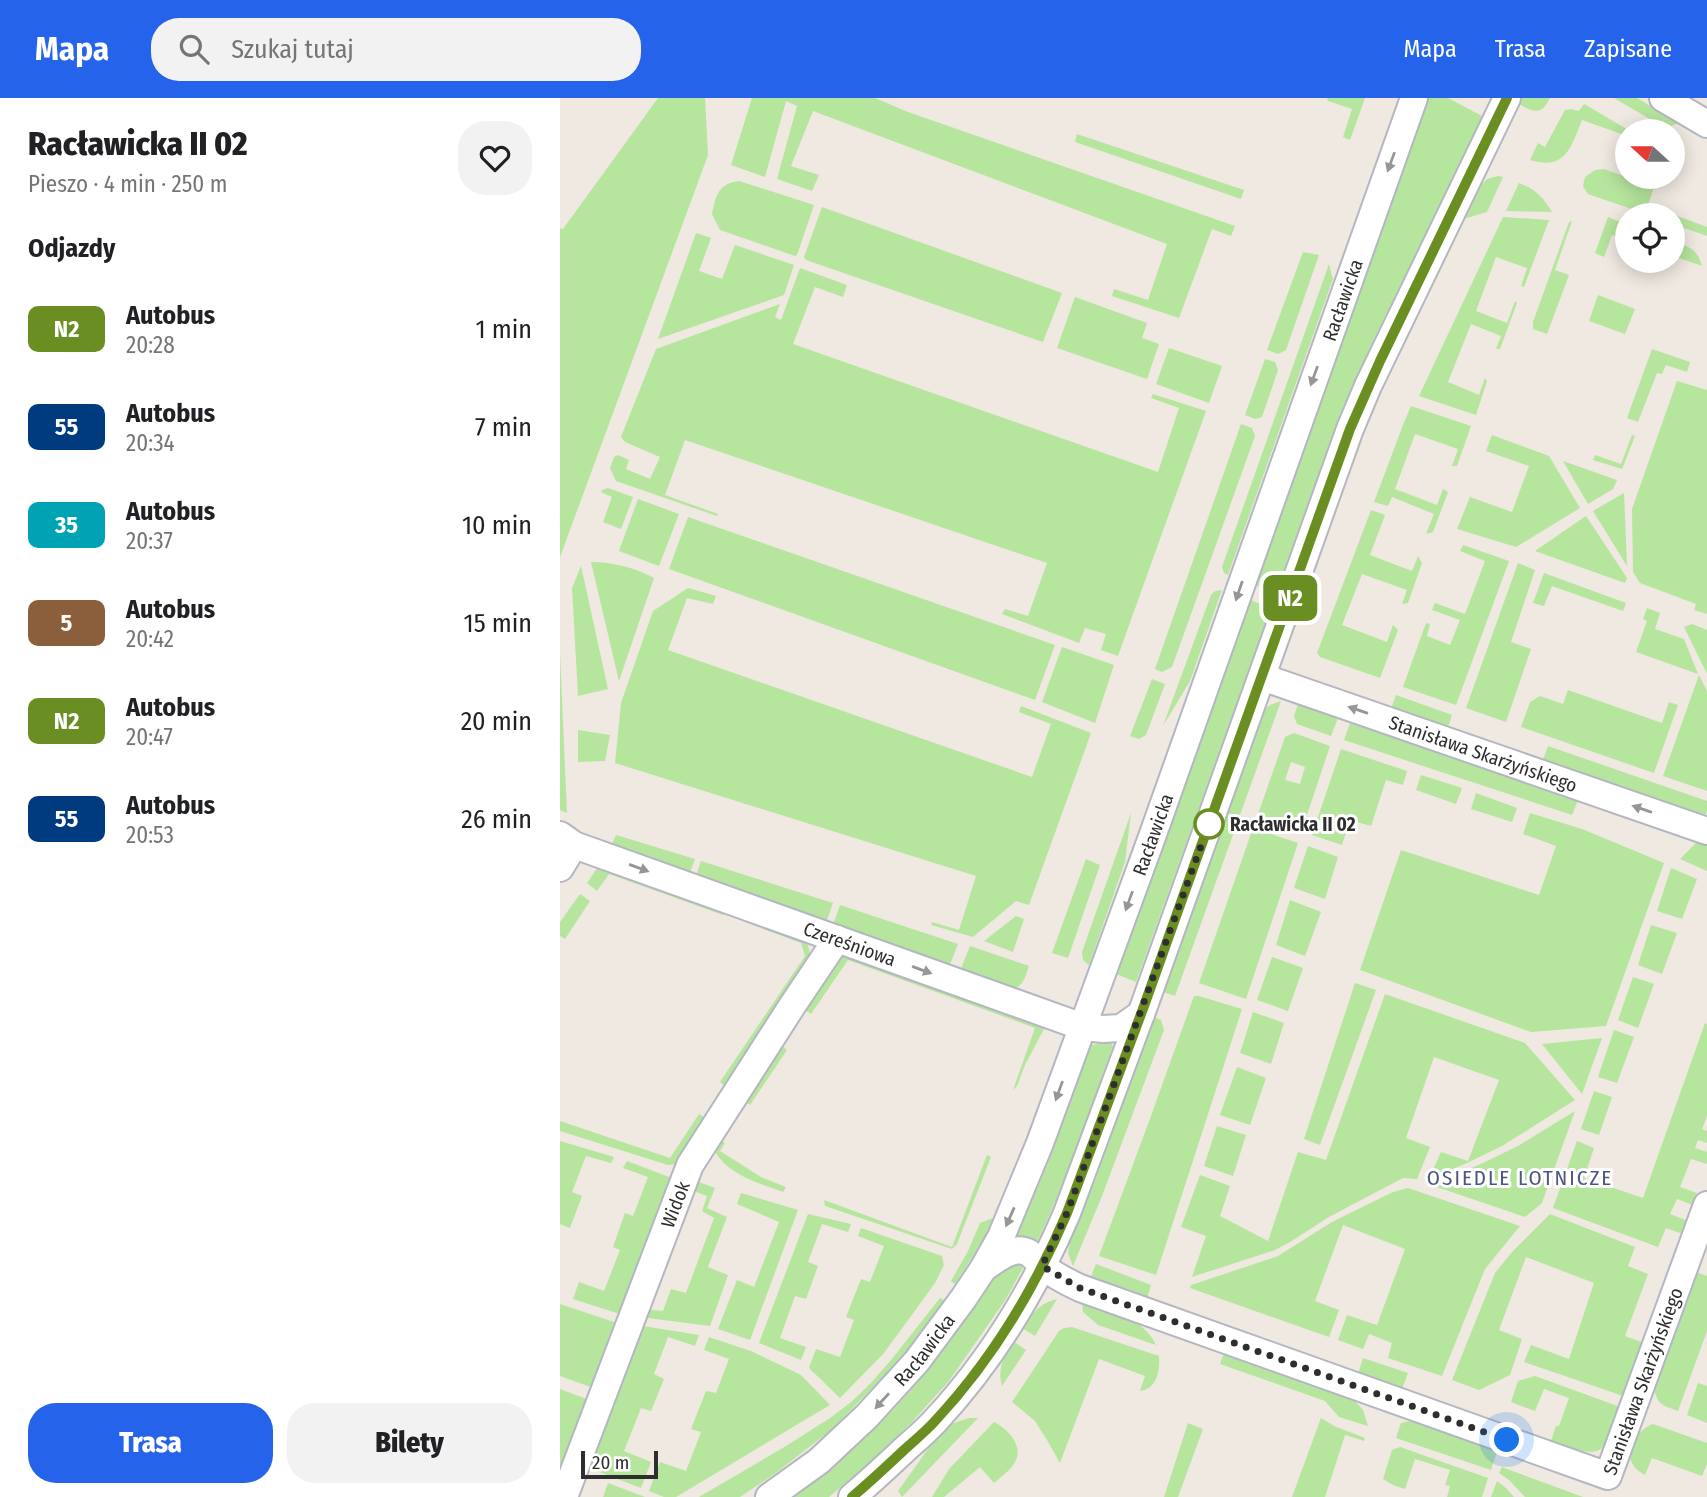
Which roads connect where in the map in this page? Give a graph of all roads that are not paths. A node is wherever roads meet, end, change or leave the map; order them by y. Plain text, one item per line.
1 (1414, 98) edge
2 (1507, 98) edge
3 (1663, 98) edge
4 (1707, 124) edge
5 (1262, 677) junction
6 (1707, 831) edge
7 (567, 840) edge
8 (560, 868) edge
9 (837, 939) junction
10 (1141, 1014) junction
11 (1083, 1027) junction
12 (1707, 1205) edge
13 (1042, 1266) junction
14 (983, 1269) junction
15 (564, 1497) edge
16 (769, 1497) edge
17 (852, 1497) edge

1 -> 11 street, Racławicka
2 - 5 street
3 - 4 street
6 -> 5 street, Stanisława Skarżyńskiego
5 - 10 street
7 - 8 street
7 -> 9 street, Czereśniowa
9 -> 11 street, Czereśniowa
9 - 15 street, Widok
10 - 11 street, Czereśniowa
10 - 13 street
11 -> 14 street, Racławicka
12 - 13 street, Stanisława Skarżyńskiego
13 - 14 street, Stanisława Skarżyńskiego
13 - 17 street
14 -> 16 street, Racławicka

